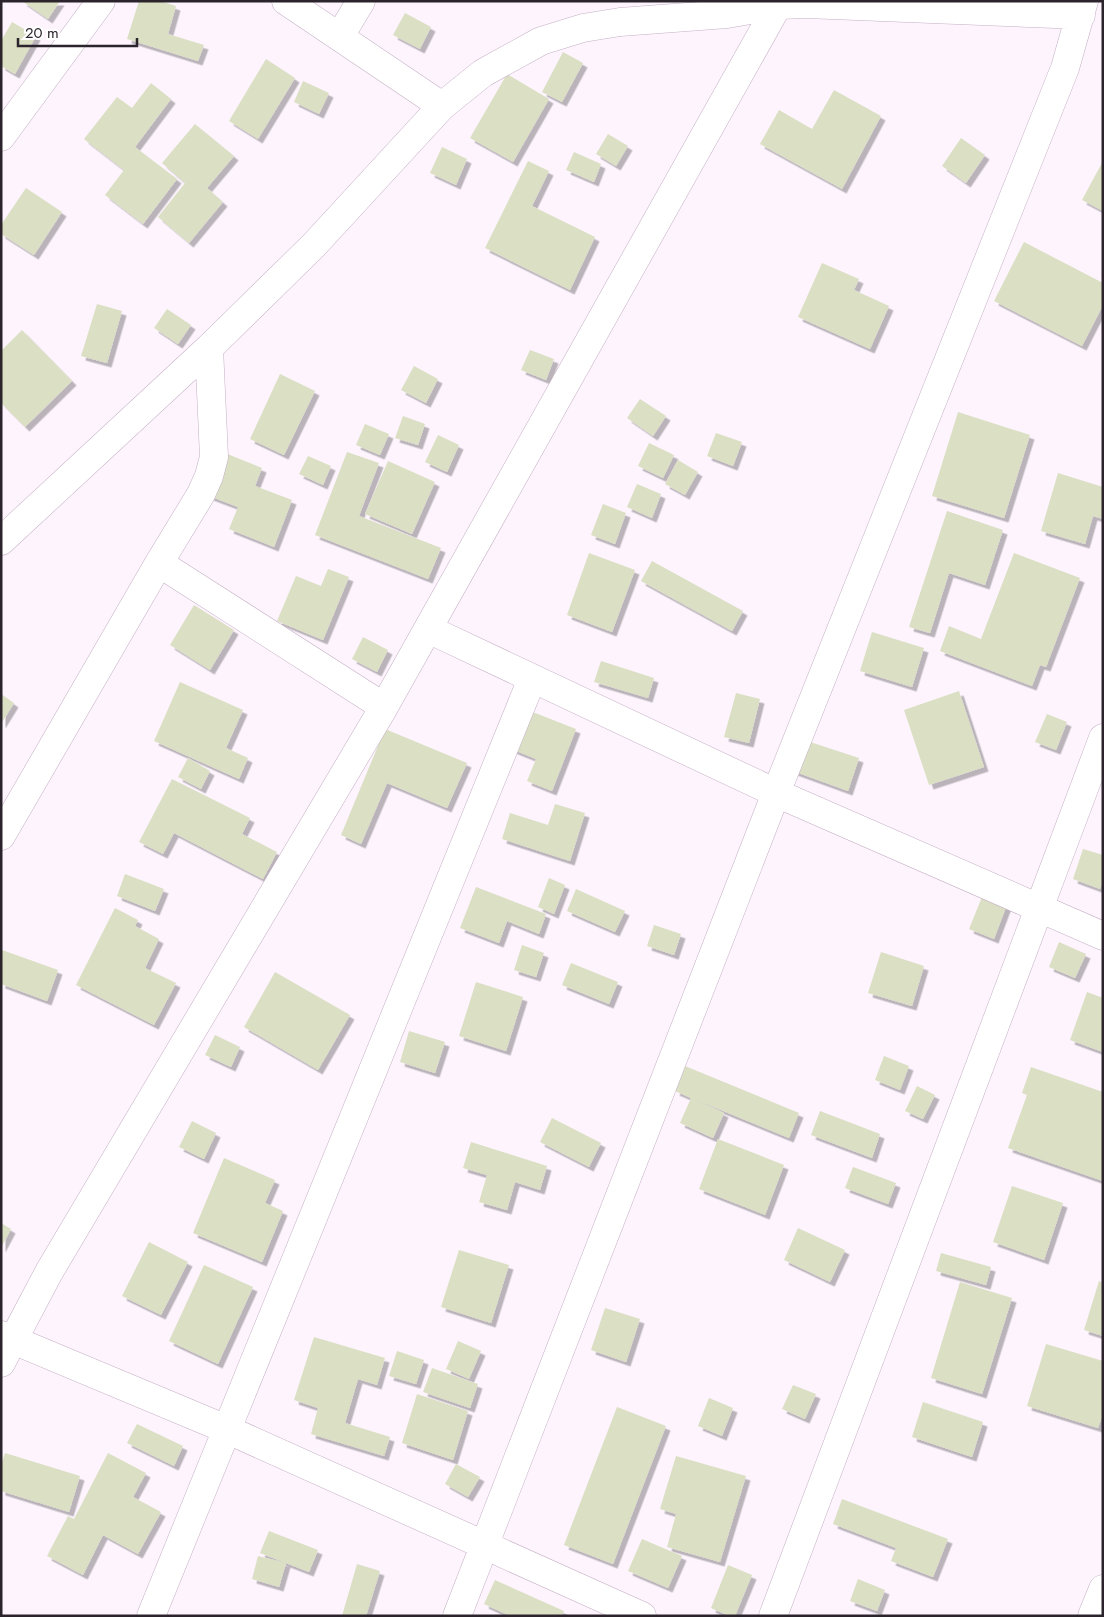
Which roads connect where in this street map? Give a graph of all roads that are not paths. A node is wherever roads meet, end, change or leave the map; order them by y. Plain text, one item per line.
1 (101, 1) edge
2 (286, 1) edge
3 (361, 1) edge
4 (778, 6) junction
5 (1082, 8) edge
6 (340, 36) junction
7 (442, 106) junction
8 (1, 137) edge
9 (209, 348) junction
10 (1, 541) edge
11 (159, 563) junction
12 (428, 629) junction
13 (532, 678) junction
14 (384, 708) junction
15 (1103, 738) edge
16 (776, 792) junction
17 (1, 836) edge
18 (1039, 909) junction
19 (1103, 936) edge
20 (5, 1346) edge
21 (226, 1429) junction
22 (485, 1545) junction
23 (1103, 1589) edge
24 (151, 1616) edge
25 (457, 1616) edge
26 (642, 1616) edge
27 (773, 1616) edge
28 (1092, 1616) edge

1 - 8 street
2 - 6 street
3 - 6 street
4 - 5 street
4 - 7 street
4 - 12 street
5 - 16 street
6 - 7 street
7 - 9 street
9 - 10 street
9 - 11 street
11 - 14 street
11 - 17 street
12 - 13 street
12 - 14 street
13 - 16 street
13 - 21 street
14 - 20 street
15 - 18 street
16 - 18 street
16 - 22 street
18 - 19 street
18 - 27 street
20 - 21 street
21 - 22 street
21 - 24 street
22 - 25 street
22 - 26 street
23 - 28 street

